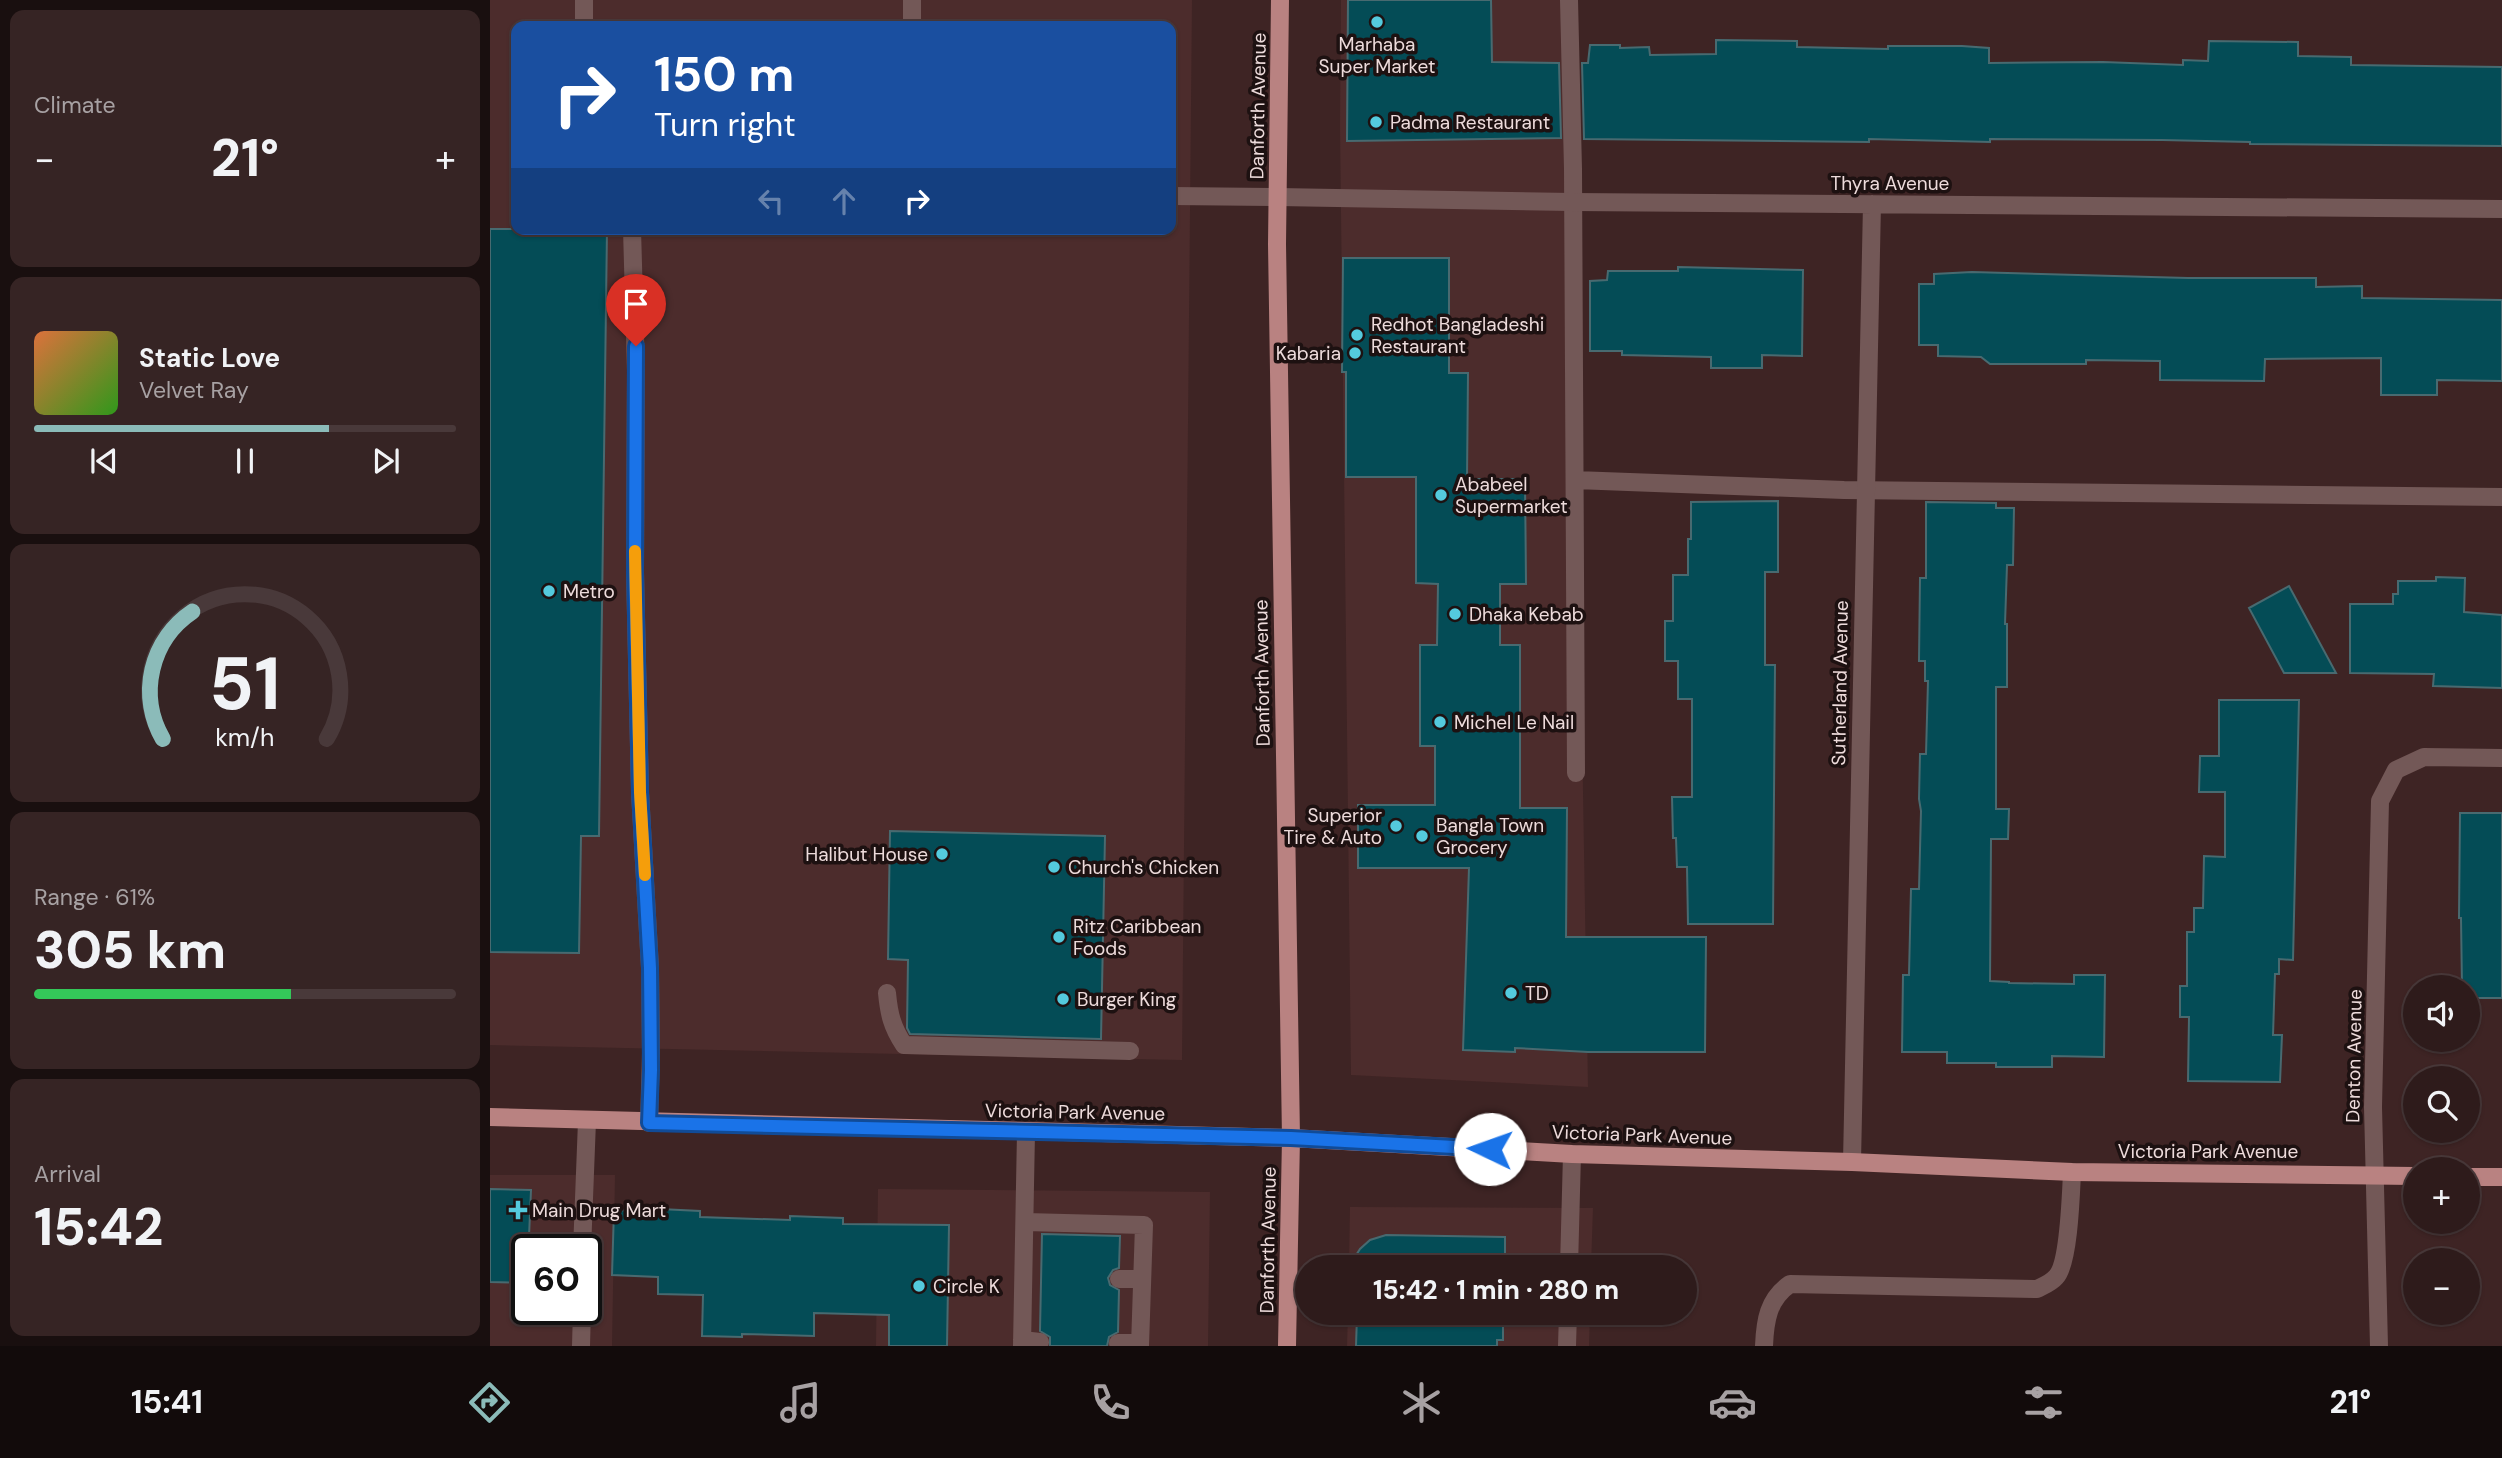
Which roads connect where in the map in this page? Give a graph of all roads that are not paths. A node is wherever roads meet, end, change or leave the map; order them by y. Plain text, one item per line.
1 (584, 0) edge
2 (912, 0) edge
3 (1280, 0) edge
4 (1569, 0) edge
5 (583, 21) edge
6 (912, 21) edge
7 (1176, 196) edge
8 (1278, 197) junction
9 (1572, 202) junction
10 (1872, 204) junction
11 (2502, 209) edge
12 (632, 235) edge
13 (1575, 480) junction
14 (1865, 490) junction
15 (2502, 497) edge
16 (2502, 758) edge
17 (1576, 774) dead end
18 (887, 993) dead end
19 (1130, 1051) dead end
20 (490, 1117) edge
21 (587, 1121) junction
22 (649, 1123) junction
23 (1026, 1132) junction
24 (1291, 1138) junction
25 (1572, 1154) junction
26 (1852, 1162) junction
27 (2072, 1172) junction
28 (2376, 1175) junction
29 (2403, 1176) edge
30 (2480, 1177) edge
31 (2502, 1178) edge
32 (1025, 1222) junction
33 (583, 1234) edge
34 (1569, 1255) edge
35 (1119, 1279) dead end
36 (1142, 1279) junction
37 (582, 1325) edge
38 (1568, 1325) edge
39 (1028, 1343) edge
40 (1118, 1343) dead end
41 (1140, 1345) edge
42 (581, 1346) edge
43 (1287, 1346) edge
44 (1567, 1346) edge
45 (1763, 1346) edge
46 (2379, 1346) edge

1 - 5 street
2 - 6 street
3 - 8 main road, Danforth Avenue
4 - 9 street
7 - 8 street, Thyra Avenue
8 - 9 street, Thyra Avenue
8 - 24 main road, Danforth Avenue
9 - 10 street, Thyra Avenue
9 - 13 street
10 - 11 street, Thyra Avenue
10 - 14 street, Sutherland Avenue
12 - 22 street
13 - 14 street
13 - 17 street
14 - 15 street
14 - 26 street, Sutherland Avenue
16 - 28 street, Denton Avenue
18 - 19 street
20 - 21 main road, Victoria Park Avenue
21 - 22 main road, Victoria Park Avenue
21 - 33 street
22 - 23 main road, Victoria Park Avenue
23 - 24 main road, Victoria Park Avenue
23 - 32 street
24 - 25 main road, Victoria Park Avenue
24 - 43 main road, Danforth Avenue
25 - 26 main road, Victoria Park Avenue
25 - 34 street
26 - 27 main road, Victoria Park Avenue
27 - 28 main road, Victoria Park Avenue
27 - 45 street
28 - 29 main road, Victoria Park Avenue
28 - 46 street, Denton Avenue
30 - 31 main road
32 - 36 street
32 - 39 street
35 - 36 street
36 - 41 street
37 - 42 street
38 - 44 street
40 - 41 street

